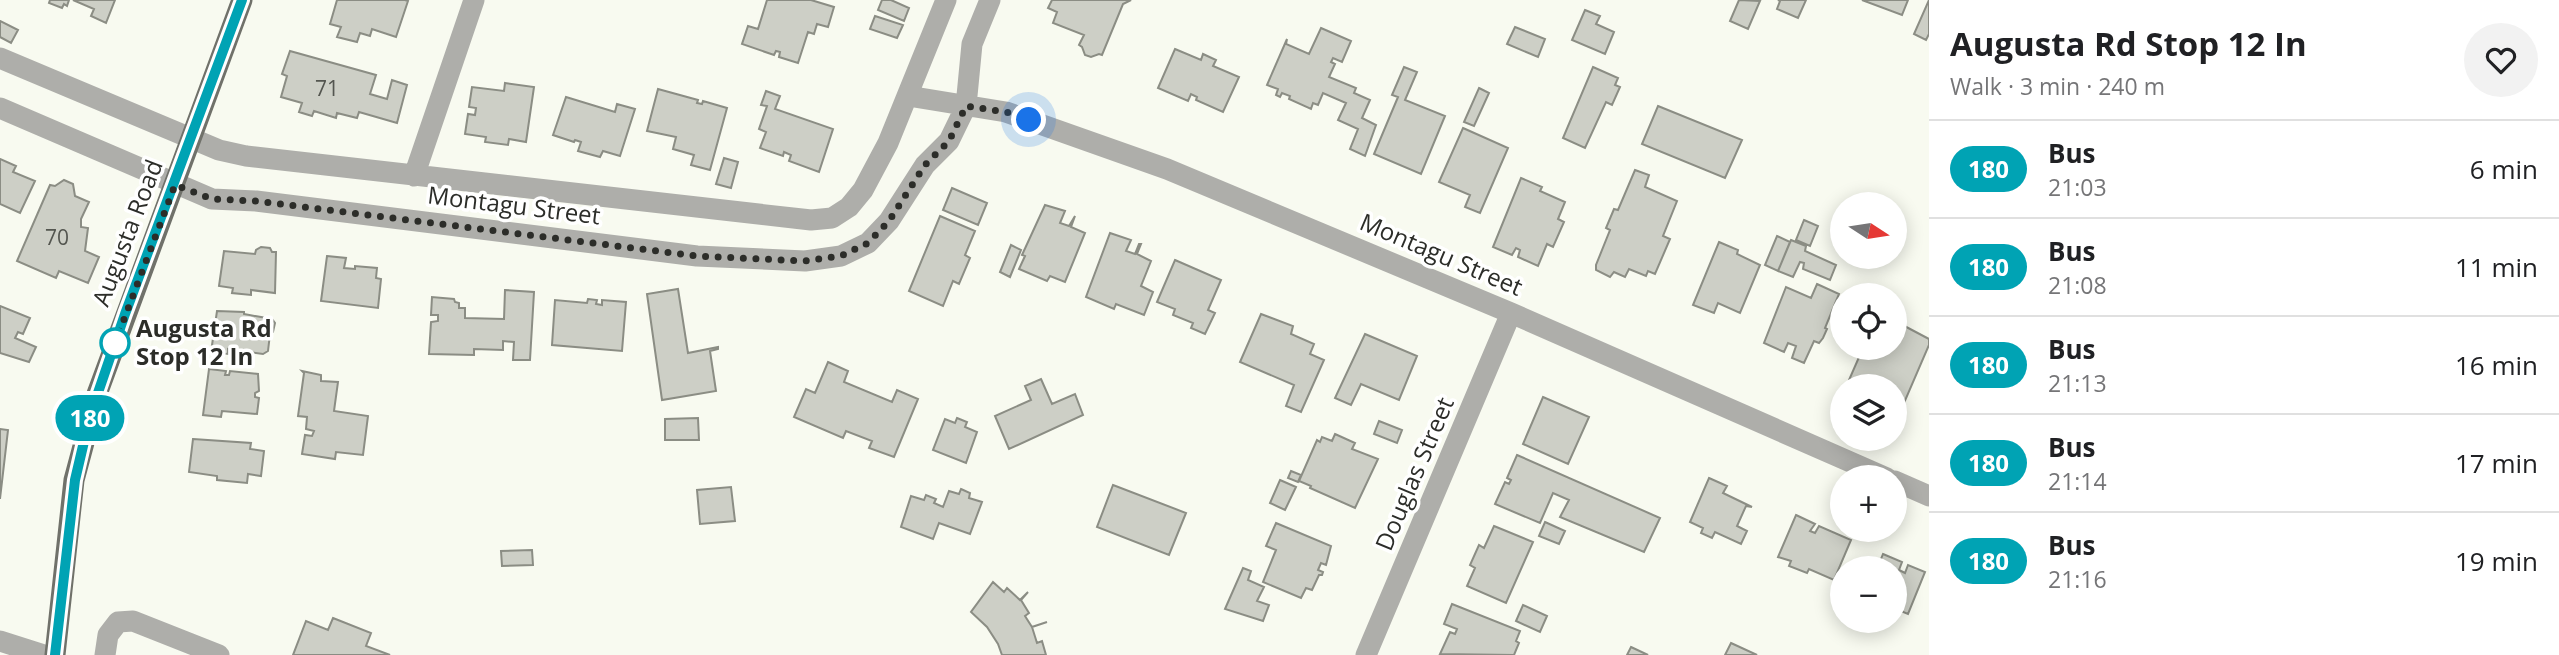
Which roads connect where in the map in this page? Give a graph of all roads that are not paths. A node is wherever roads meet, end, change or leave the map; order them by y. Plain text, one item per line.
1 (242, 0) edge
2 (474, 0) edge
3 (946, 0) edge
4 (990, 0) edge
5 (0, 58) edge
6 (908, 96) junction
7 (966, 106) junction
8 (0, 108) edge
9 (192, 137) junction
10 (414, 176) junction
11 (175, 185) junction
12 (1511, 313) junction
13 (1857, 465) edge
14 (1907, 486) edge
15 (1929, 496) edge
16 (0, 641) edge
17 (44, 655) edge
18 (55, 655) edge
19 (105, 655) edge
20 (219, 655) edge
21 (1366, 655) edge

1 - 9 main road, Augusta Road
2 - 10 street, Montagu Street
3 - 6 street
4 - 7 street
5 - 9 street, Montagu Street
6 - 7 street, Montagu Street
6 - 10 street, Montagu Street
7 - 11 street, Montagu Street
7 - 12 street, Montagu Street
8 - 11 street, Montagu Street
9 - 10 street, Montagu Street
9 - 11 main road, Augusta Road
11 - 18 main road, Augusta Road
12 - 13 street, Montagu Street
12 - 21 street, Douglas Street
14 - 15 street
16 - 17 street
19 - 20 street

